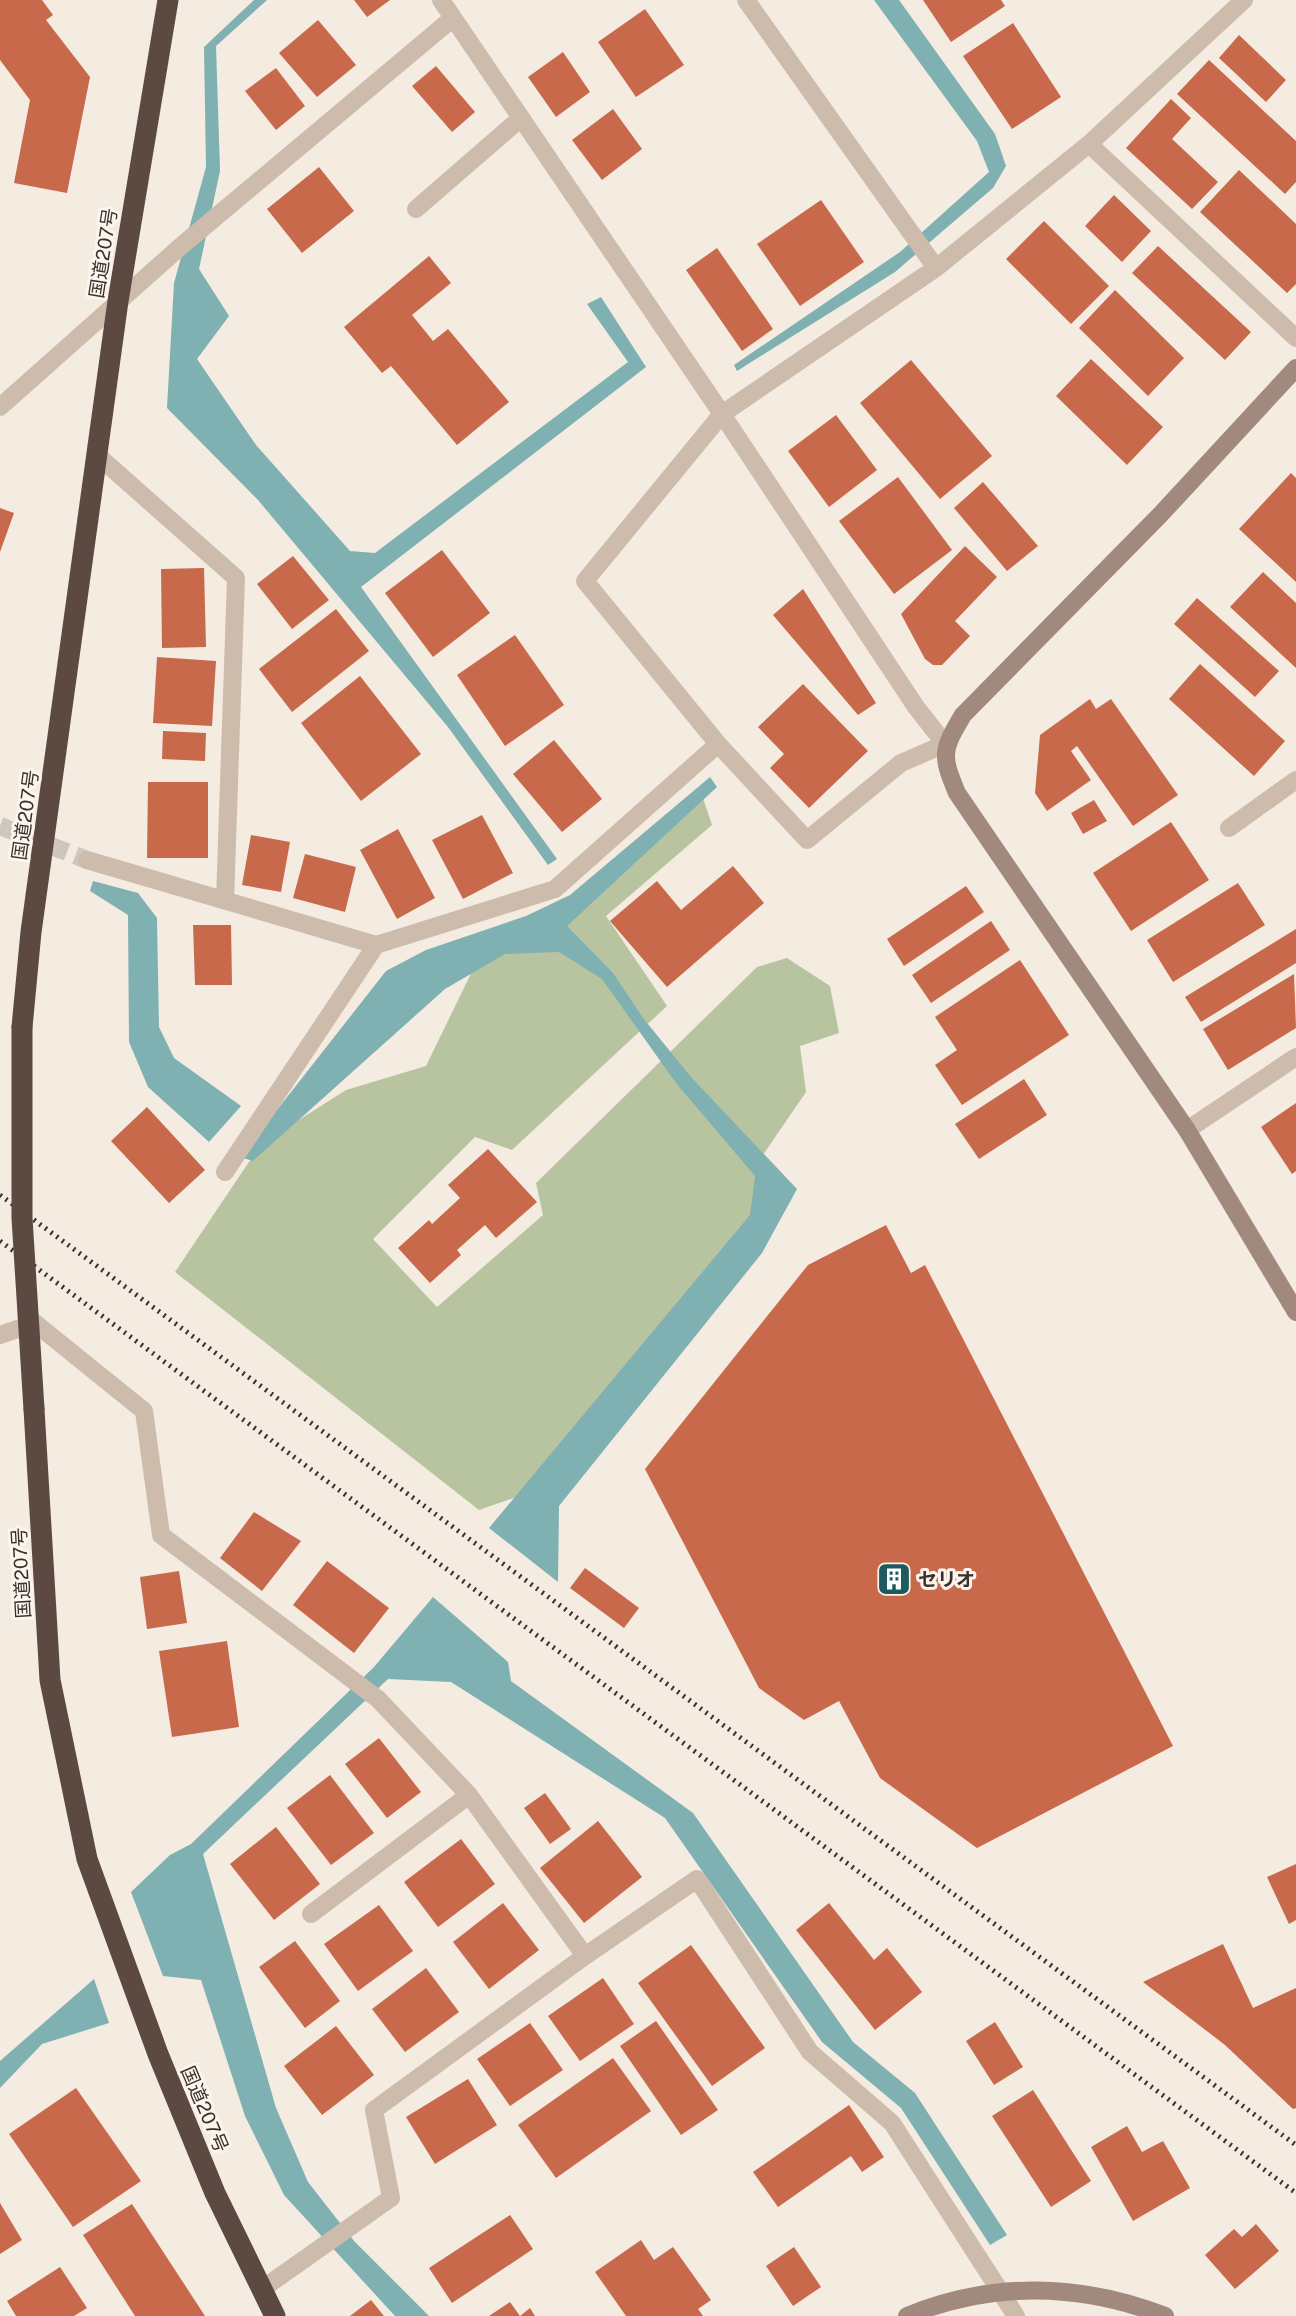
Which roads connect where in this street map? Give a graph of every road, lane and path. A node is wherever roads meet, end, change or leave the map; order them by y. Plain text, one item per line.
1 (168, 0) edge
2 (441, 0) edge
3 (1244, 0) edge
4 (754, 3) edge
5 (453, 18) junction
6 (521, 118) junction
7 (1089, 144) junction
8 (416, 209) dead end
9 (936, 268) junction
10 (118, 301) junction
11 (1296, 338) edge
12 (1293, 375) edge
13 (0, 407) edge
14 (722, 414) junction
15 (97, 455) junction
16 (718, 744) junction
17 (946, 744) junction
18 (1296, 780) edge
19 (1230, 828) dead end
20 (87, 860) tunnel mouth
21 (225, 900) junction
22 (376, 945) junction
23 (1296, 1057) edge
24 (1187, 1130) junction
25 (225, 1172) dead end
26 (1296, 1312) edge
27 (0, 1335) edge
28 (469, 1795) junction
29 (312, 1914) dead end
30 (585, 1956) junction
31 (262, 2289) junction
32 (999, 2291) junction
33 (275, 2316) edge
34 (907, 2316) edge
35 (1017, 2316) edge
36 (1166, 2316) edge

1 - 10 highway, 国道207号
2 - 5 street
3 - 7 street
4 - 9 street
5 - 6 street
5 - 10 street
6 - 8 street
6 - 14 street
7 - 9 street
7 - 11 street
9 - 14 street
10 - 13 street
10 - 15 highway, 国道207号
12 - 17 street
14 - 16 street
14 - 17 street
15 - 21 street
15 - 31 highway, 国道207号, bridge
16 - 17 street
16 - 22 street
17 - 24 street
18 - 19 street
20 - 21 street
21 - 22 street
22 - 25 street
23 - 24 street
24 - 26 street
27 - 28 street
28 - 29 street
28 - 30 street
30 - 31 street
30 - 32 street
31 - 33 highway, 国道207号
32 - 34 street
32 - 35 street
32 - 36 street

